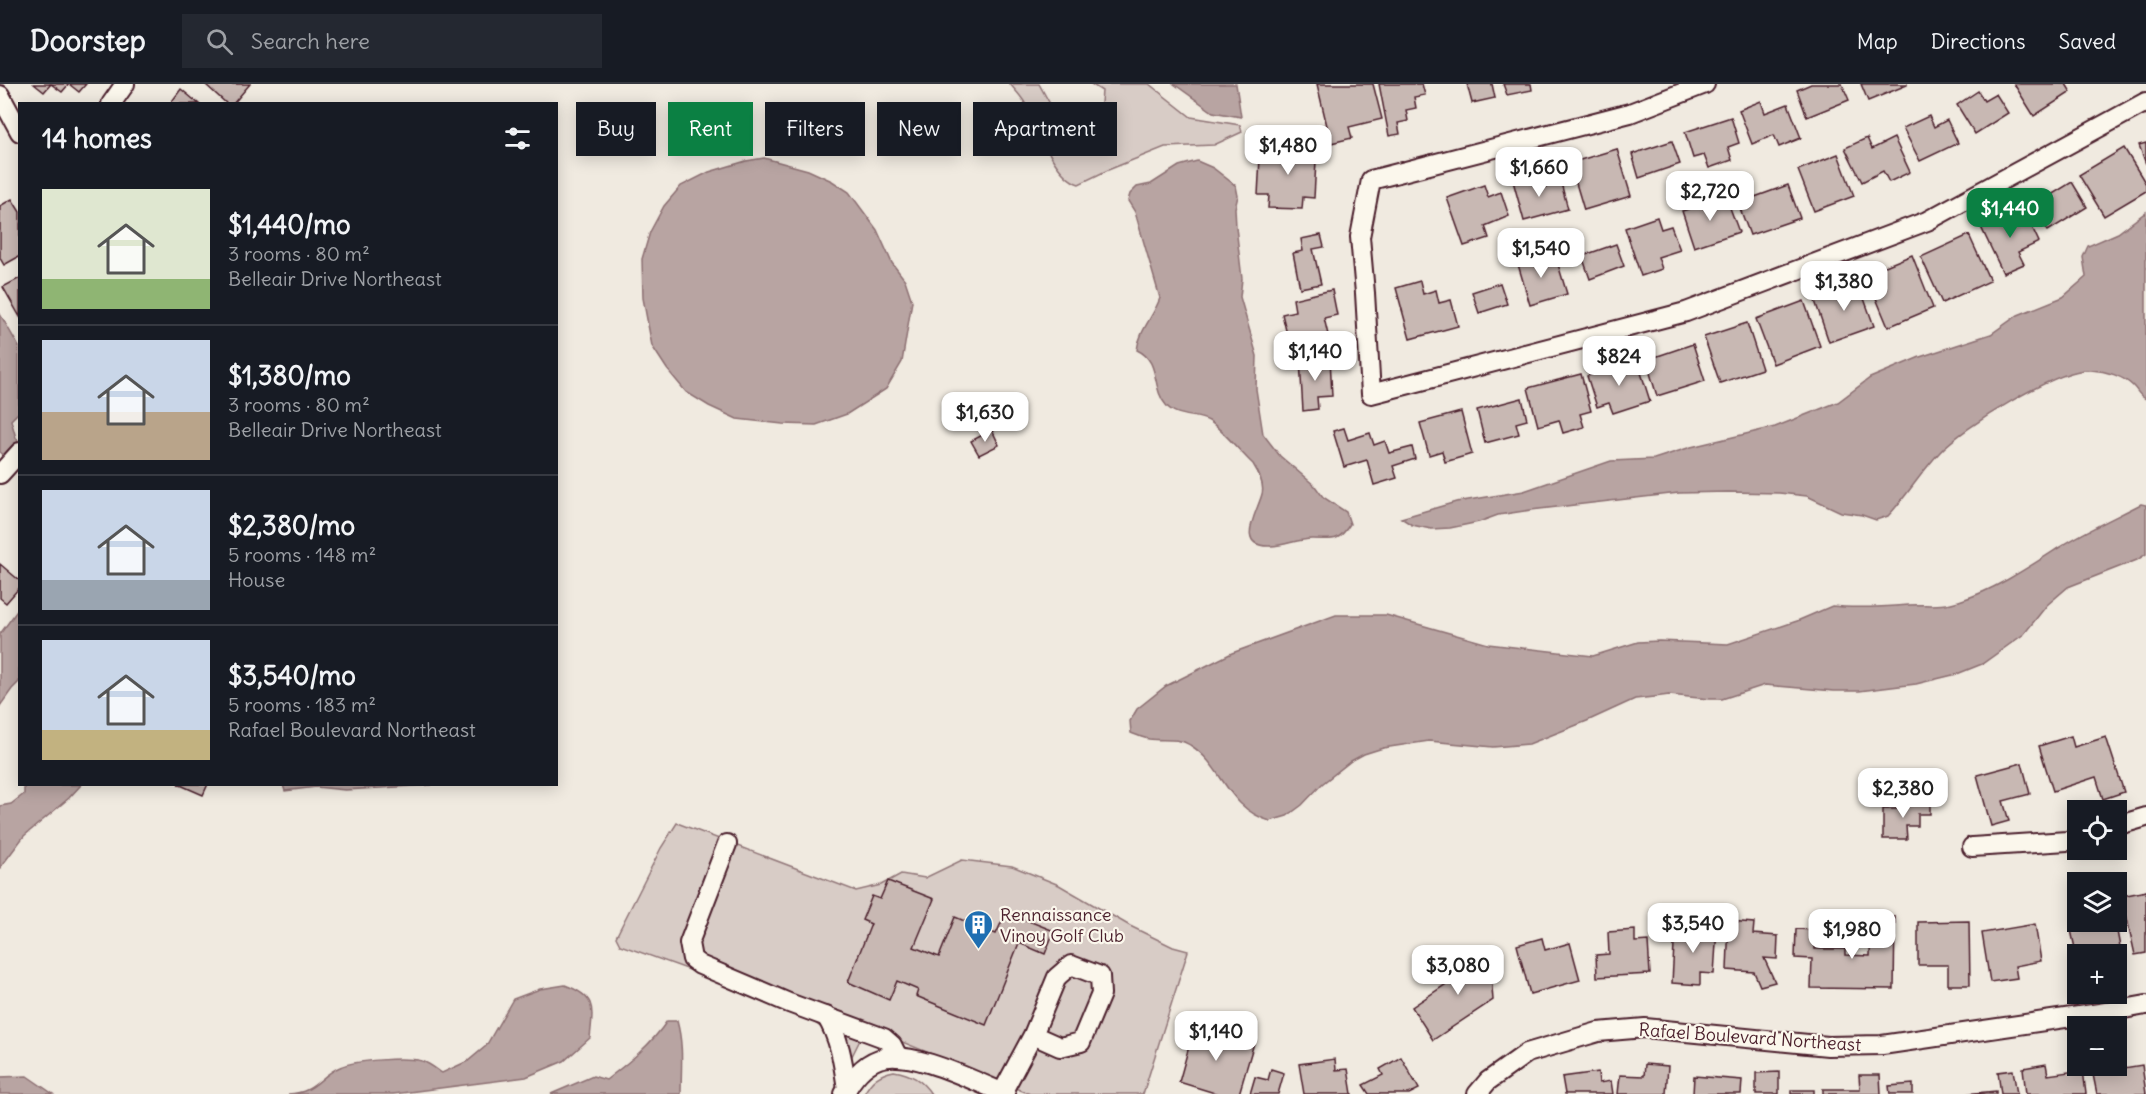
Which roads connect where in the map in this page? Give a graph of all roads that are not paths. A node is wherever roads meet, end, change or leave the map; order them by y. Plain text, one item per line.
1 (125, 84) edge
2 (1705, 84) edge
3 (0, 94) edge
4 (112, 102) edge
5 (2146, 102) edge
6 (18, 128) edge
7 (18, 454) edge
8 (0, 474) edge
9 (2146, 817) edge
10 (2127, 822) edge
11 (2067, 841) edge
12 (727, 844) dead end
13 (1972, 847) dead end
14 (2146, 1005) edge
15 (826, 1016) junction
16 (1033, 1035) junction
17 (898, 1057) junction
18 (968, 1087) edge
19 (845, 1091) edge
20 (1004, 1093) edge
21 (1477, 1094) edge

1 - 4 street
2 - 5 street
3 - 6 street
7 - 8 street
9 - 10 street
11 - 13 street
12 - 15 street
14 - 21 street, Rafael Boulevard Northeast
15 - 17 street
15 - 19 street
16 - 16 street
16 - 20 street
17 - 18 street
17 - 19 street
18 - 20 street

